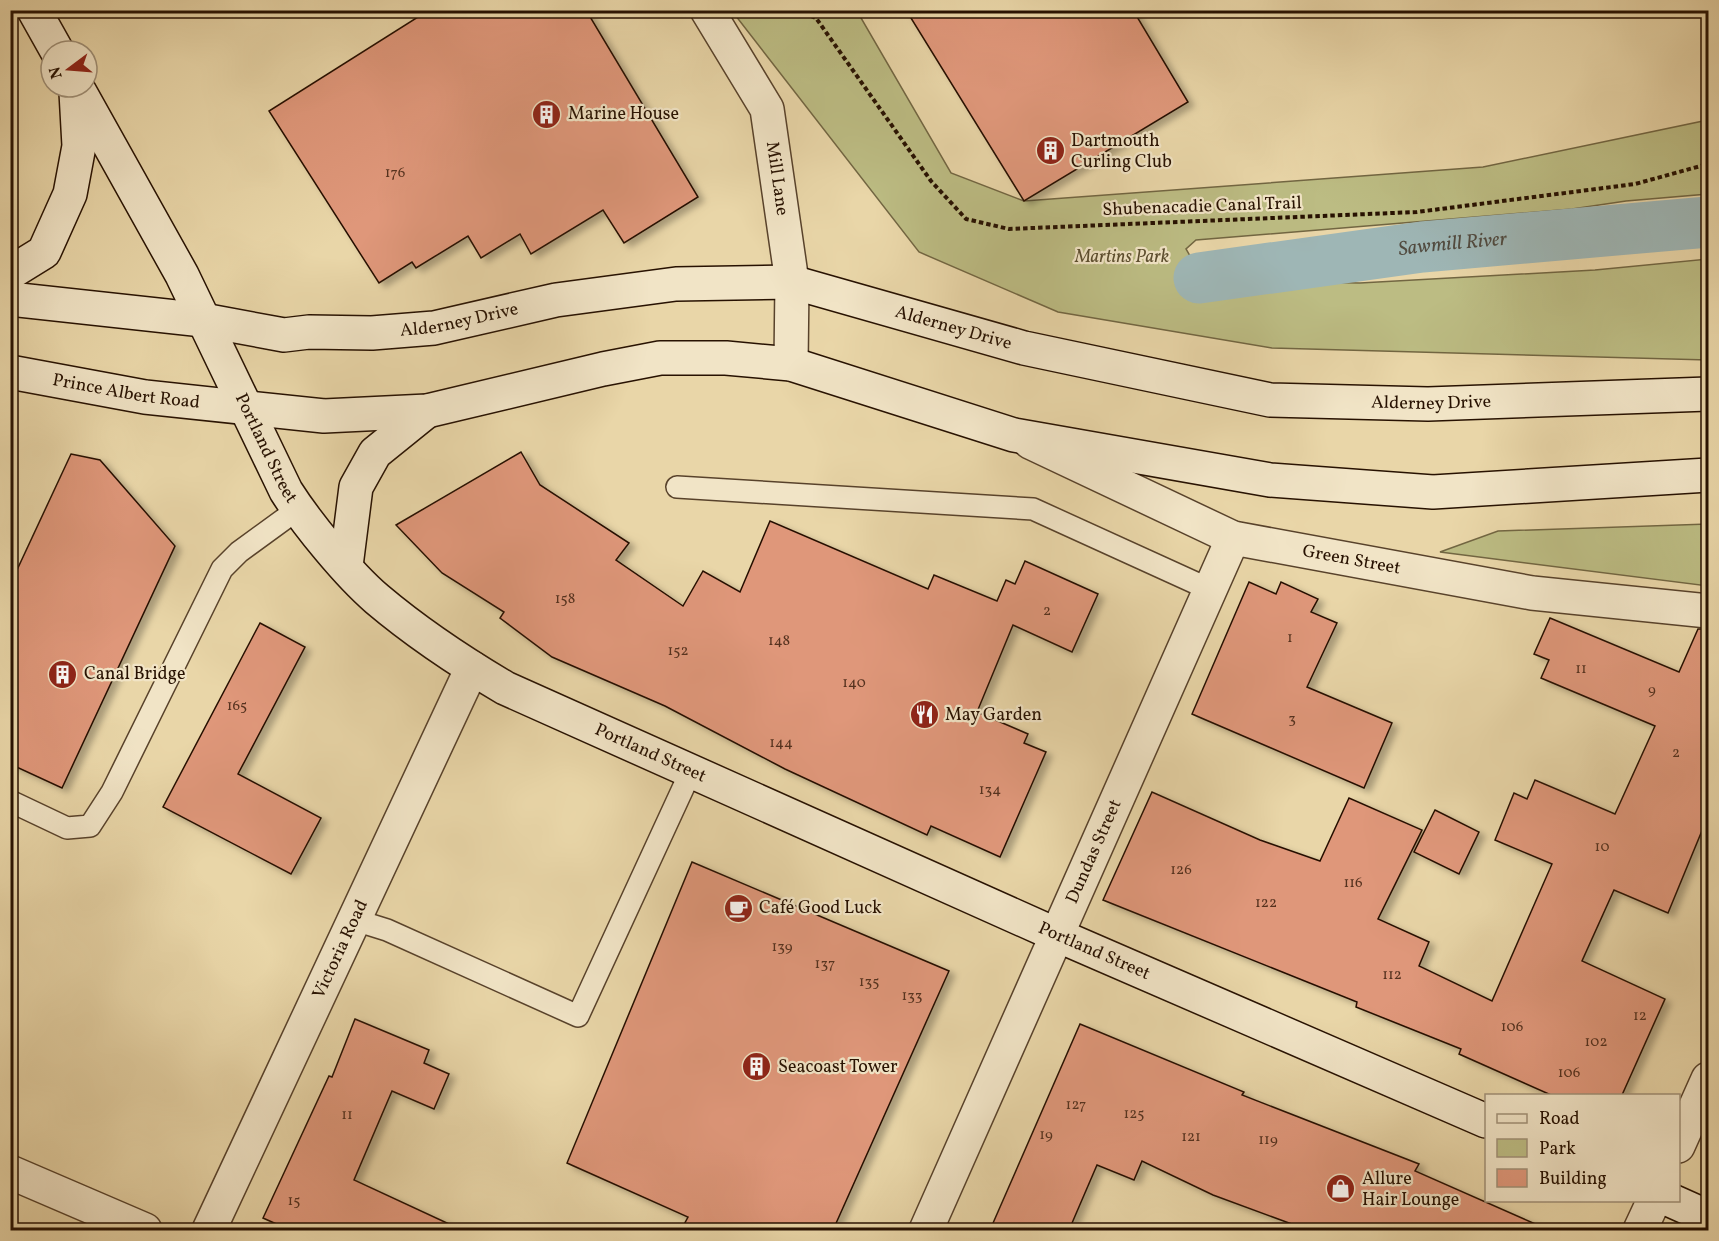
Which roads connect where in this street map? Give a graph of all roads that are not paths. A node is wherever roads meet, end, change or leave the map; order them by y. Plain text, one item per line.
1 (34, 10) edge
2 (707, 10) edge
3 (50, 39) edge
4 (77, 99) edge
5 (83, 99) edge
6 (10, 273) edge
7 (792, 282) junction
8 (10, 299) edge
9 (202, 320) junction
10 (791, 364) junction
11 (10, 372) edge
12 (1708, 394) edge
13 (245, 408) junction
14 (427, 411) junction
15 (1014, 435) junction
16 (1708, 475) edge
17 (677, 487) dead end
18 (298, 509) junction
19 (1233, 538) junction
20 (346, 566) junction
21 (1210, 590) junction
22 (1708, 611) edge
23 (472, 668) junction
24 (691, 771) junction
25 (10, 801) edge
26 (355, 920) junction
27 (1057, 935) junction
28 (1708, 1079) edge
29 (1485, 1121) edge
30 (1680, 1142) edge
31 (10, 1172) edge
32 (1653, 1202) edge
33 (1674, 1202) edge
34 (1708, 1217) edge
35 (145, 1230) edge
36 (209, 1230) edge
37 (926, 1230) edge
38 (1640, 1230) edge

1 - 3 street
2 - 7 street, Mill Lane
4 - 6 street
5 - 9 street, Portland Street
7 - 9 street, Alderney Drive
7 - 10 street, Mill Lane
7 - 12 street, Alderney Drive
8 - 9 street
9 - 13 street, Portland Street
10 - 14 street
10 - 15 street
11 - 13 street, Prince Albert Road
13 - 14 street
13 - 18 street, Portland Street
14 - 20 street
15 - 16 street
15 - 19 street, Green Street
17 - 21 lane
18 - 20 street, Portland Street
18 - 25 lane
19 - 21 street, Dundas Street
19 - 22 street, Green Street
20 - 23 street, Portland Street
21 - 27 street, Dundas Street
23 - 24 street, Portland Street
23 - 26 street, Victoria Road
24 - 26 lane
24 - 27 street, Portland Street
26 - 36 street, Victoria Road
27 - 29 street, Portland Street
27 - 37 street, Dundas Street
28 - 30 street
31 - 35 street
32 - 38 street
33 - 34 street

